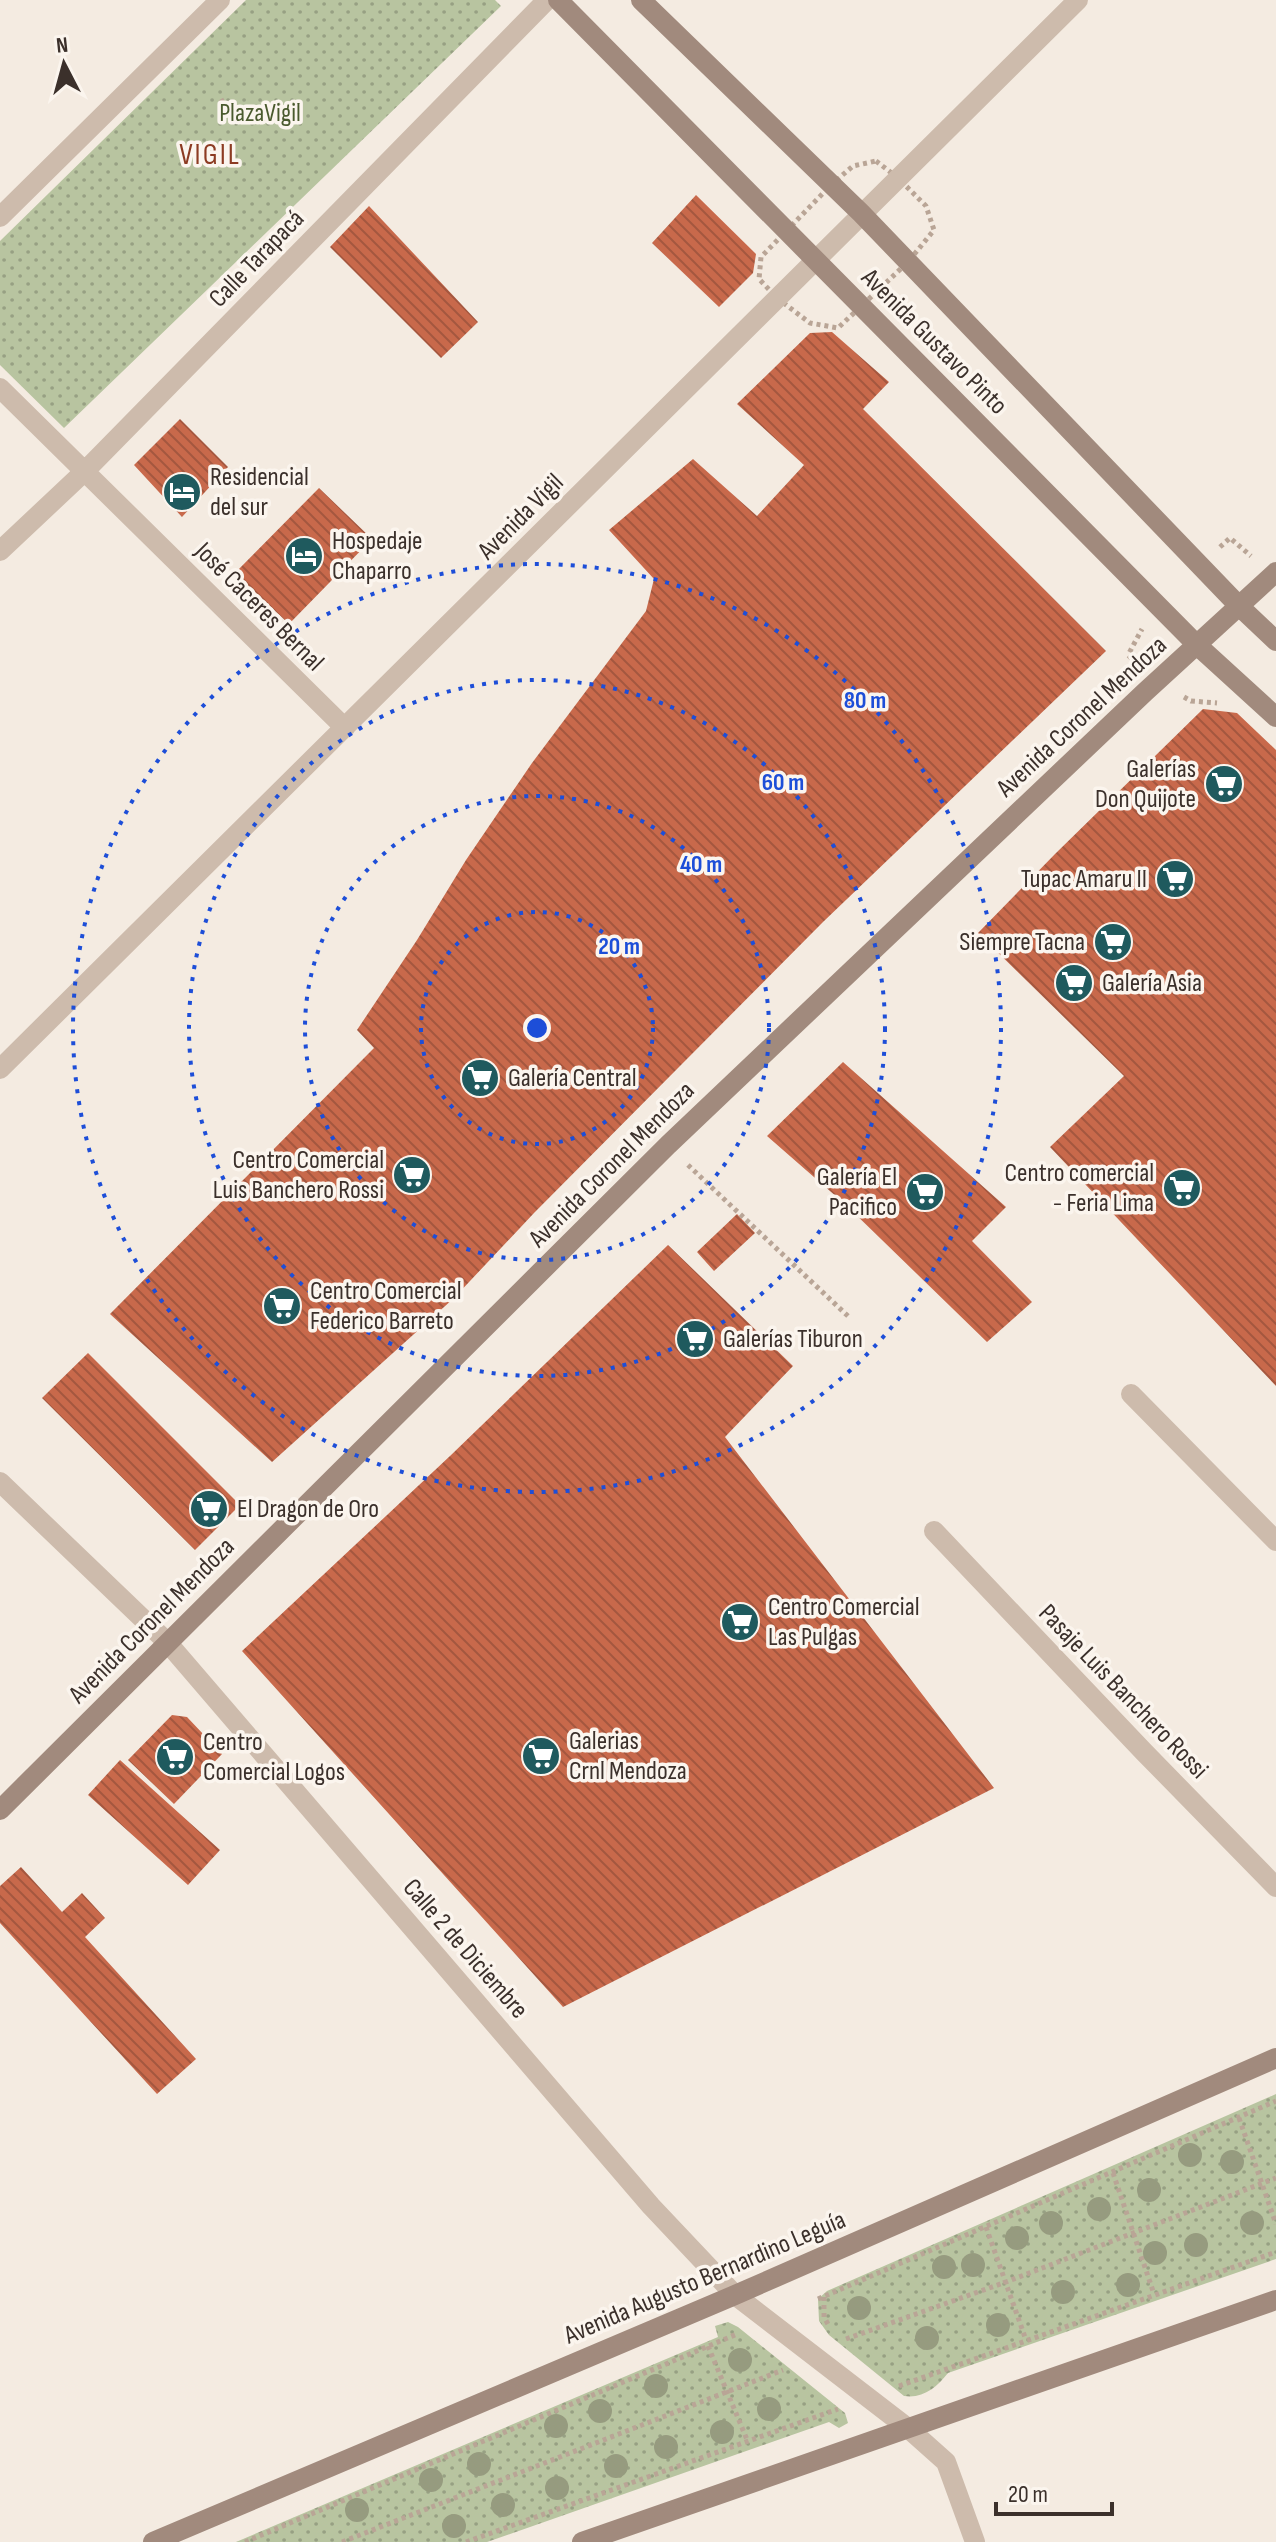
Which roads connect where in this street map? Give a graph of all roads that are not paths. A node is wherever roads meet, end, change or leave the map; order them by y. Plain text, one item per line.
1 (220, 0) edge
2 (547, 0) edge
3 (558, 0) edge
4 (641, 0) edge
5 (1078, 0) edge
6 (861, 213) junction
7 (0, 217) edge
8 (817, 259) junction
9 (0, 388) edge
10 (85, 471) junction
11 (0, 551) edge
12 (1276, 572) edge
13 (1239, 606) junction
14 (1276, 641) edge
15 (1197, 645) junction
16 (1276, 717) edge
17 (345, 728) junction
18 (0, 1069) edge
19 (1131, 1394) dead end
20 (0, 1482) edge
21 (934, 1531) dead end
22 (1276, 1541) edge
23 (167, 1642) junction
24 (0, 1810) edge
25 (1276, 1887) edge
26 (1276, 2058) edge
27 (735, 2295) junction
28 (1276, 2300) edge
29 (909, 2429) junction
30 (153, 2542) edge
31 (582, 2542) edge
32 (975, 2542) edge

1 - 7 street
2 - 10 street, Calle Tarapacá
3 - 8 main road, Avenida Gustavo Pinto
4 - 6 main road, Avenida Gustavo Pinto
5 - 6 street, Avenida Vigil
6 - 8 street, Avenida Vigil
6 - 13 main road, Avenida Gustavo Pinto
8 - 15 main road, Avenida Gustavo Pinto
8 - 17 street, Avenida Vigil
9 - 10 street, José Caceres Bernal
10 - 11 street, Calle Tarapacá
10 - 17 street, José Caceres Bernal
12 - 13 main road, Avenida Coronel Mendoza
13 - 14 main road, Avenida Gustavo Pinto
13 - 15 main road, Avenida Coronel Mendoza
15 - 16 main road, Avenida Gustavo Pinto
15 - 23 main road, Avenida Coronel Mendoza
17 - 18 street, Avenida Vigil
19 - 22 street
20 - 23 street, Calle 2 de Diciembre
21 - 25 street, Pasaje Luis Banchero Rossi
23 - 24 main road, Avenida Coronel Mendoza
23 - 27 street, Calle 2 de Diciembre
26 - 27 main road, Avenida Augusto Bernardino Leguía
27 - 29 street, Calle 2 de Diciembre
27 - 30 main road, Avenida Augusto Bernardino Leguía
28 - 29 main road
29 - 31 main road
29 - 32 street, Calle 2 de Diciembre

